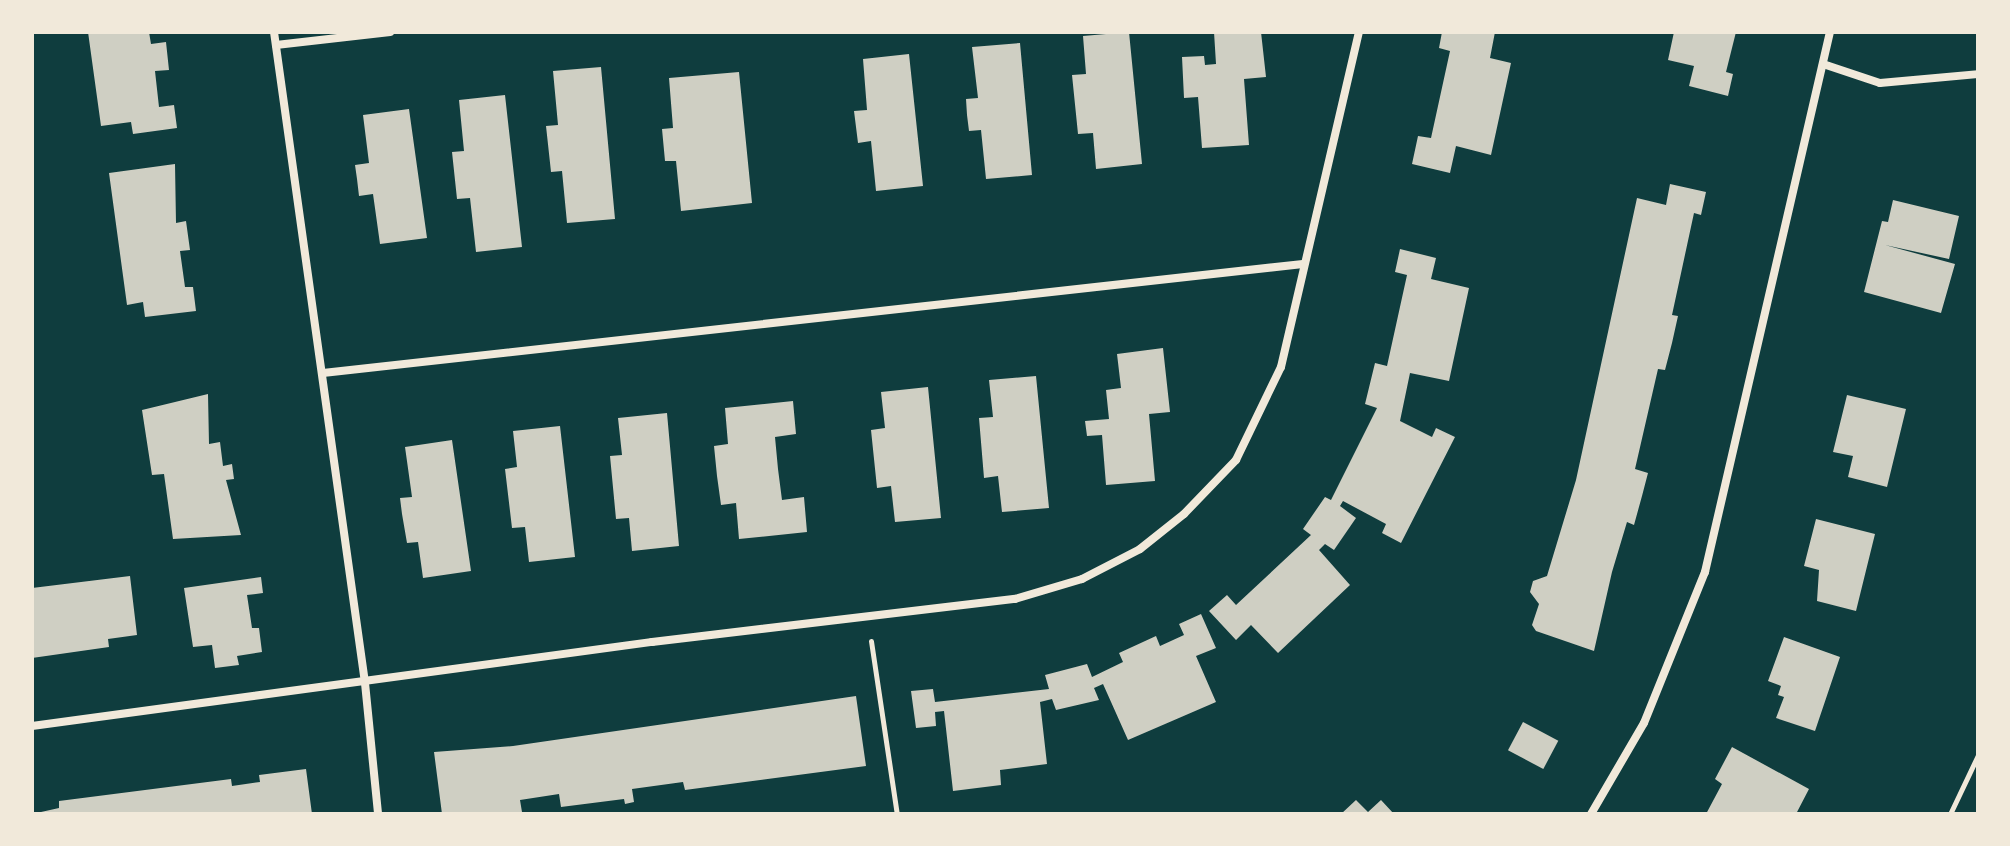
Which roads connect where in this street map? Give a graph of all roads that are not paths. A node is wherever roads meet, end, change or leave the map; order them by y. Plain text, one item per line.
1 (274, 32) edge
2 (390, 32) edge
3 (1359, 32) edge
4 (1830, 32) edge
5 (276, 45) junction
6 (1823, 64) junction
7 (1978, 74) edge
8 (1303, 264) junction
9 (323, 373) junction
10 (365, 683) junction
11 (32, 726) edge
12 (378, 814) edge
13 (1591, 814) edge

1 - 5 street
2 - 5 street
3 - 8 street
4 - 6 street
5 - 9 street
6 - 7 street
6 - 13 street
8 - 9 street
8 - 10 street
9 - 10 street
10 - 11 street
10 - 12 street

